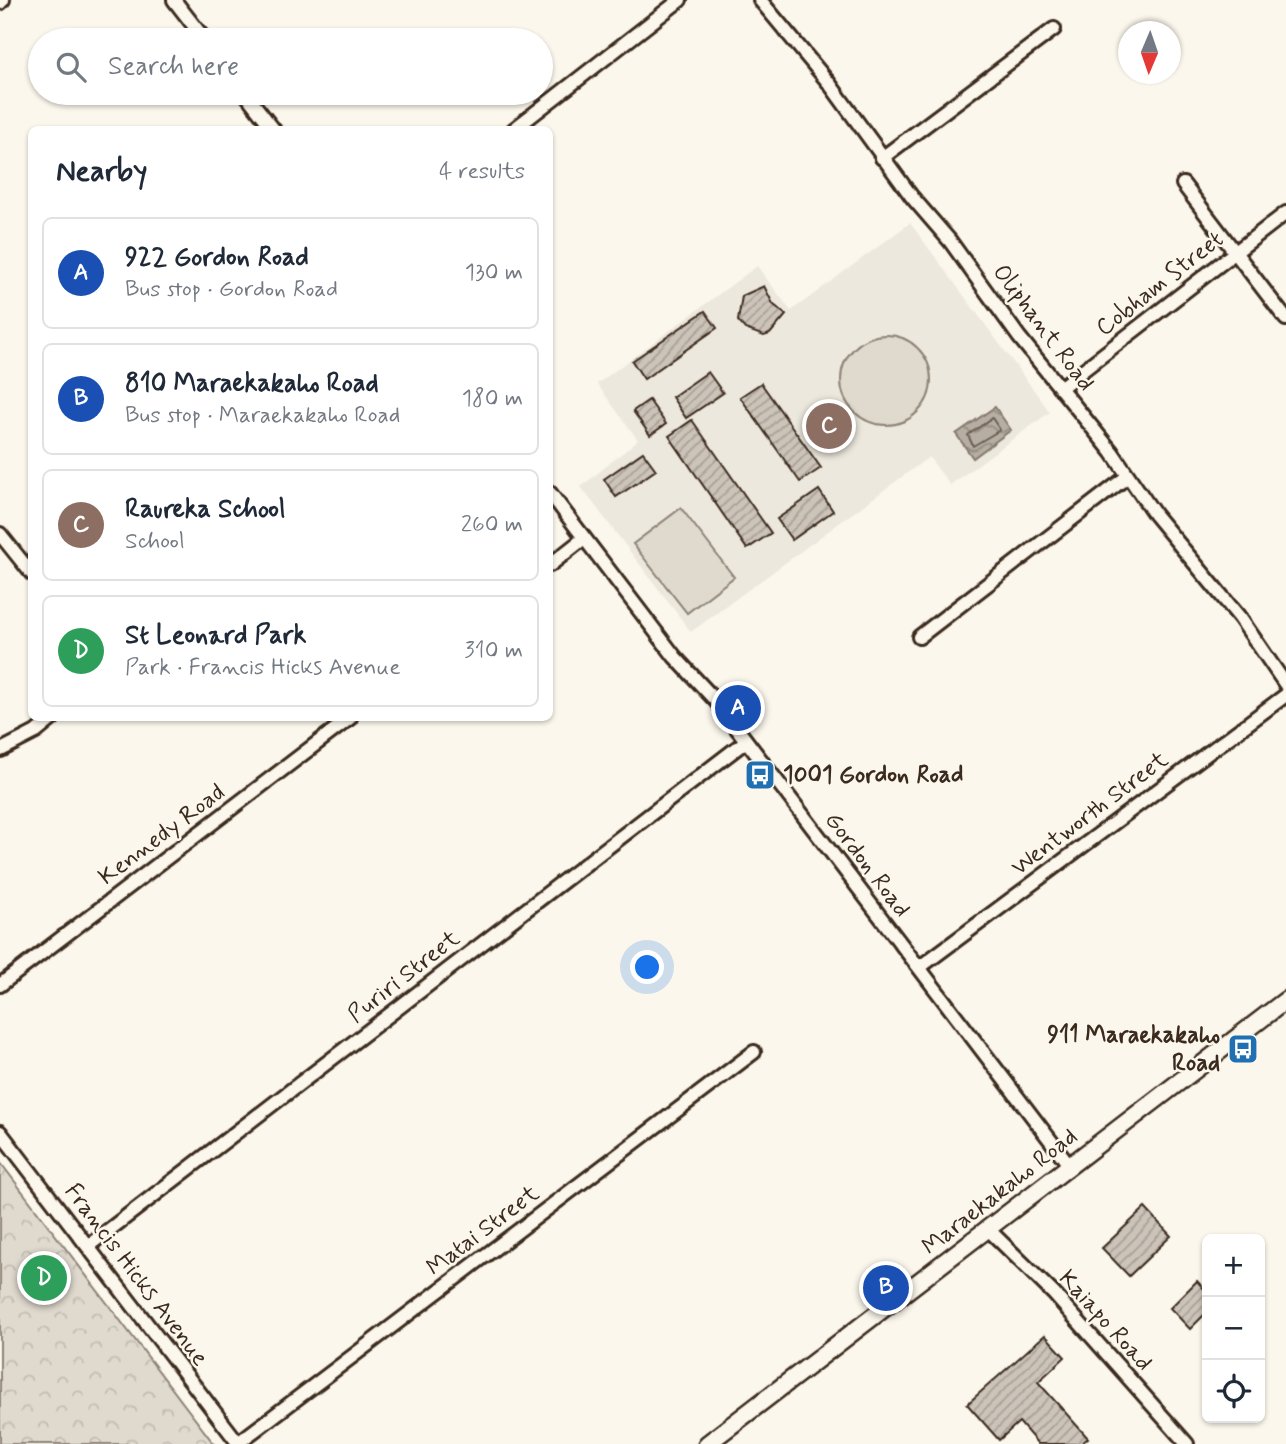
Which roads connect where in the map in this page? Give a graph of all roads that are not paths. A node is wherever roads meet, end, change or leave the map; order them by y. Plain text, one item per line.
1 (174, 0) edge
2 (680, 0) edge
3 (760, 0) edge
4 (196, 28) edge
5 (1054, 29) dead end
6 (553, 99) edge
7 (255, 105) edge
8 (545, 105) edge
9 (271, 126) edge
10 (518, 126) edge
11 (882, 158) junction
12 (1183, 184) dead end
13 (1286, 213) edge
14 (1234, 253) junction
15 (1286, 319) edge
16 (1060, 388) junction
17 (1128, 476) junction
18 (553, 497) edge
19 (0, 534) edge
20 (583, 539) junction
21 (553, 563) edge
22 (28, 569) edge
23 (919, 637) dead end
24 (1281, 666) edge
25 (1286, 685) edge
26 (1286, 695) edge
27 (49, 721) edge
28 (346, 721) edge
29 (746, 741) junction
30 (1, 750) edge
31 (920, 967) junction
32 (0, 985) edge
33 (1286, 1000) edge
34 (754, 1052) dead end
35 (0, 1132) edge
36 (1070, 1166) junction
37 (989, 1230) junction
38 (88, 1246) junction
39 (239, 1443) edge
40 (707, 1444) edge
41 (1187, 1444) edge

1 - 4 street
2 - 6 street
3 - 11 street, Oliphant Road
5 - 11 street
7 - 9 street
8 - 10 street
11 - 16 street, Oliphant Road
12 - 14 street
13 - 14 street, Cobham Street
14 - 15 street
14 - 16 street, Cobham Street
16 - 17 street, Oliphant Road
17 - 23 street
17 - 24 street, Oliphant Road
18 - 20 street, Gordon Road
19 - 22 street
20 - 21 street
20 - 29 street, Gordon Road
24 - 25 street, Oliphant Road
26 - 31 street, Wentworth Street
27 - 30 street
28 - 32 street, Kennedy Road
29 - 31 street, Gordon Road
29 - 38 street, Puriri Street
31 - 36 street, Gordon Road
33 - 36 main road, Maraekakaho Road
34 - 39 street, Matai Street
35 - 38 street, Francis Hicks Avenue
36 - 37 main road, Maraekakaho Road
37 - 40 main road, Maraekakaho Road
37 - 41 street, Kaiapo Road
38 - 39 street, Francis Hicks Avenue

